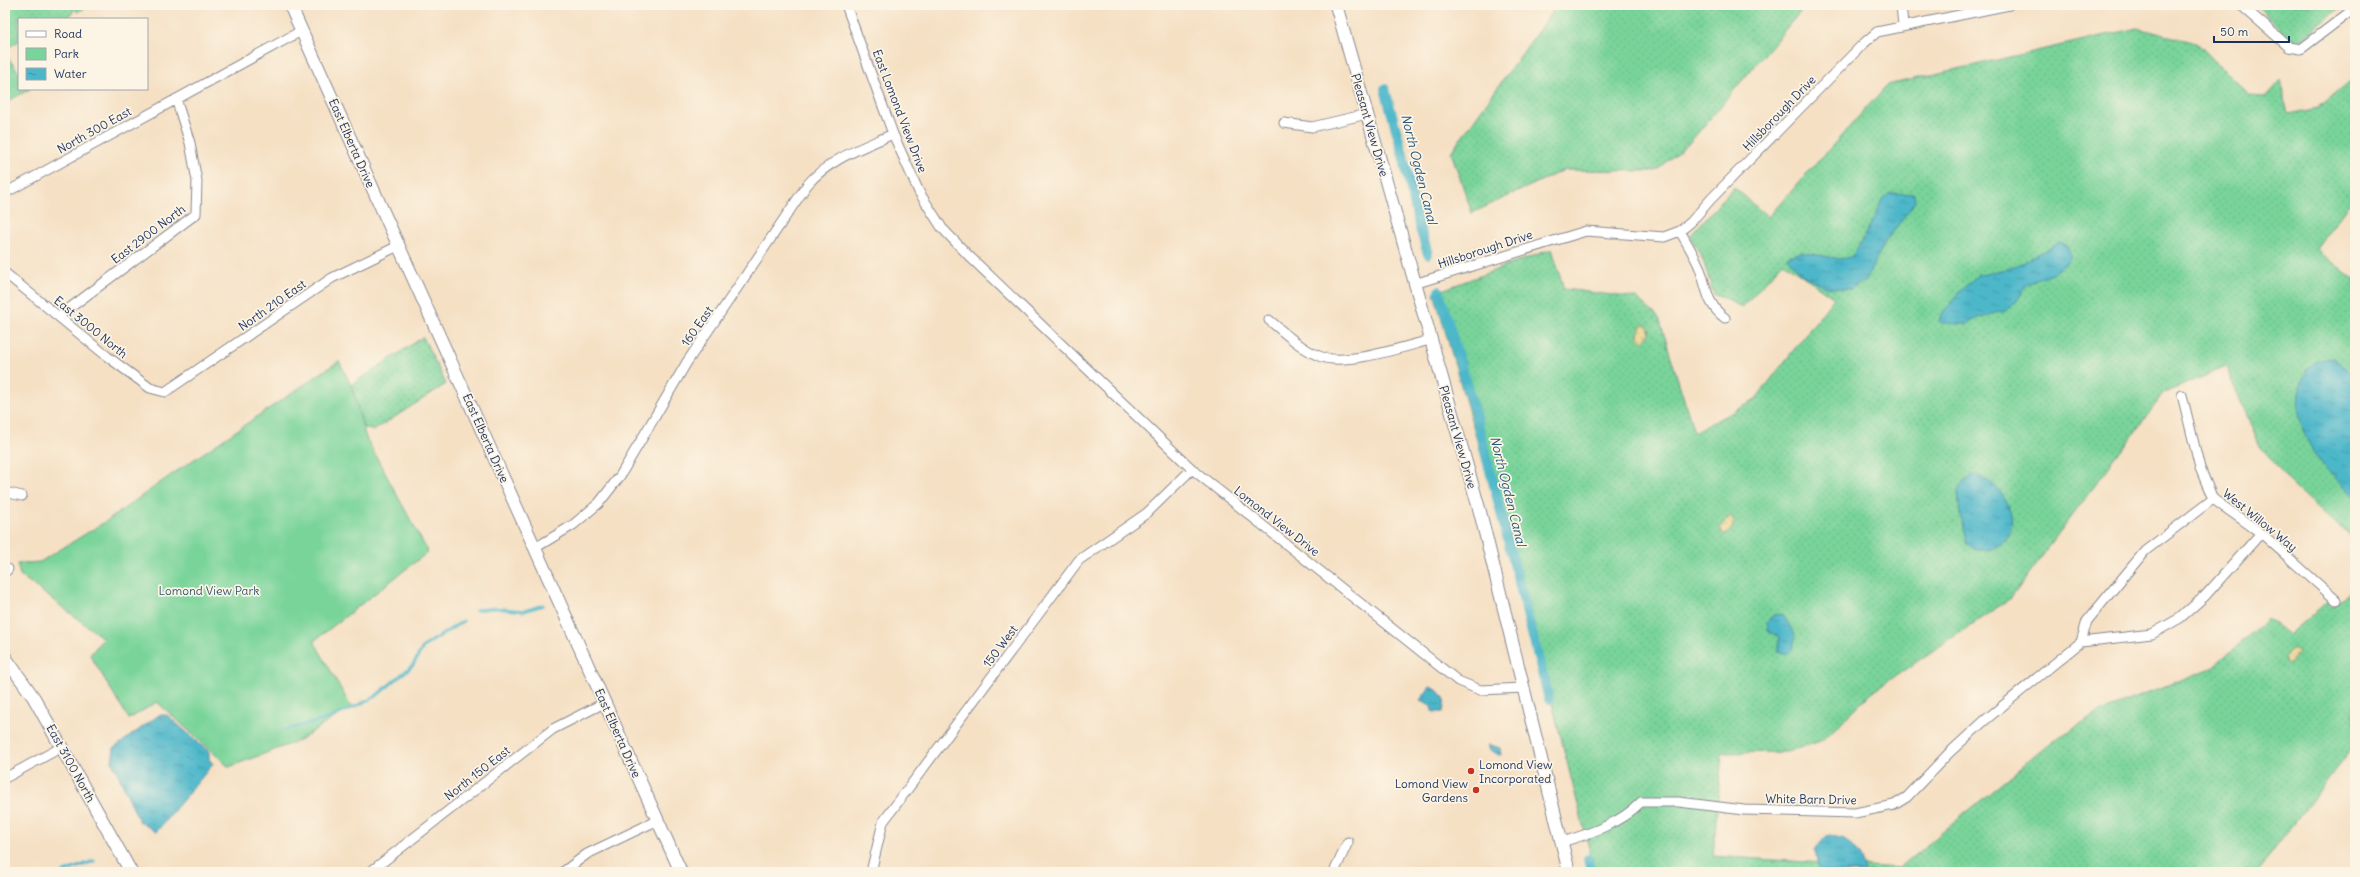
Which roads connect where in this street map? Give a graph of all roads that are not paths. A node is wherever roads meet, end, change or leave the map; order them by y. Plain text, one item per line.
1 (290, 5) edge
2 (846, 5) edge
3 (1336, 5) edge
4 (1901, 5) edge
5 (2009, 5) edge
6 (2241, 5) edge
7 (2355, 8) edge
8 (1903, 25) junction
9 (301, 31) junction
10 (176, 99) junction
11 (1367, 114) junction
12 (1284, 123) dead end
13 (893, 134) junction
14 (5, 193) edge
15 (1680, 231) junction
16 (398, 246) junction
17 (5, 273) edge
18 (1414, 284) junction
19 (59, 316) junction
20 (1725, 318) dead end
21 (1269, 320) dead end
22 (1041, 324) joint
23 (1430, 340) junction
24 (165, 392) joint
25 (2182, 395) dead end
26 (1192, 469) junction
27 (5, 492) edge
28 (22, 496) dead end
29 (2213, 499) junction
30 (2260, 533) junction
31 (535, 548) junction
32 (2336, 600) dead end
33 (2081, 642) junction
34 (5, 657) edge
35 (1523, 688) junction
36 (604, 703) junction
37 (62, 747) junction
38 (5, 778) edge
39 (658, 820) junction
40 (1348, 842) dead end
41 (1562, 842) junction
42 (681, 871) edge
43 (131, 872) edge
44 (370, 872) edge
45 (563, 872) edge
46 (871, 872) edge
47 (1334, 872) edge
48 (1569, 872) edge

1 - 9 street, East Elberta Drive
2 - 13 street, East Lomond View Drive
3 - 11 street, Pleasant View Drive
4 - 8 street
5 - 8 street, Hillsborough Drive
6 - 7 street
8 - 15 street, Hillsborough Drive
9 - 10 street, North 300 East
9 - 16 street, East Elberta Drive
10 - 14 street, North 300 East
10 - 19 street, East 2900 North
11 - 12 street
11 - 18 street, Pleasant View Drive
13 - 22 street, East Lomond View Drive
13 - 31 street, 160 East
15 - 18 street, Hillsborough Drive
15 - 20 street
16 - 24 street, North 210 East
16 - 31 street, East Elberta Drive
17 - 19 street, East 3000 North
18 - 23 street, Pleasant View Drive
19 - 24 street, East 3000 North
21 - 23 street
22 - 26 street, Lomond View Drive
23 - 35 street, Pleasant View Drive
25 - 29 street, West Willow Way
26 - 35 street, Lomond View Drive
26 - 46 street, 150 West
27 - 28 street
29 - 30 street, West Willow Way
29 - 33 street
30 - 32 street, West Willow Way
30 - 33 street
31 - 36 street, East Elberta Drive
33 - 41 street, White Barn Drive
34 - 37 street, East 3100 North
35 - 41 street, Pleasant View Drive
36 - 39 street, East Elberta Drive
36 - 44 street, North 150 East
37 - 38 street
37 - 43 street, East 3100 North
39 - 42 street, East Elberta Drive
39 - 45 street
40 - 47 street
41 - 48 street, Pleasant View Drive

